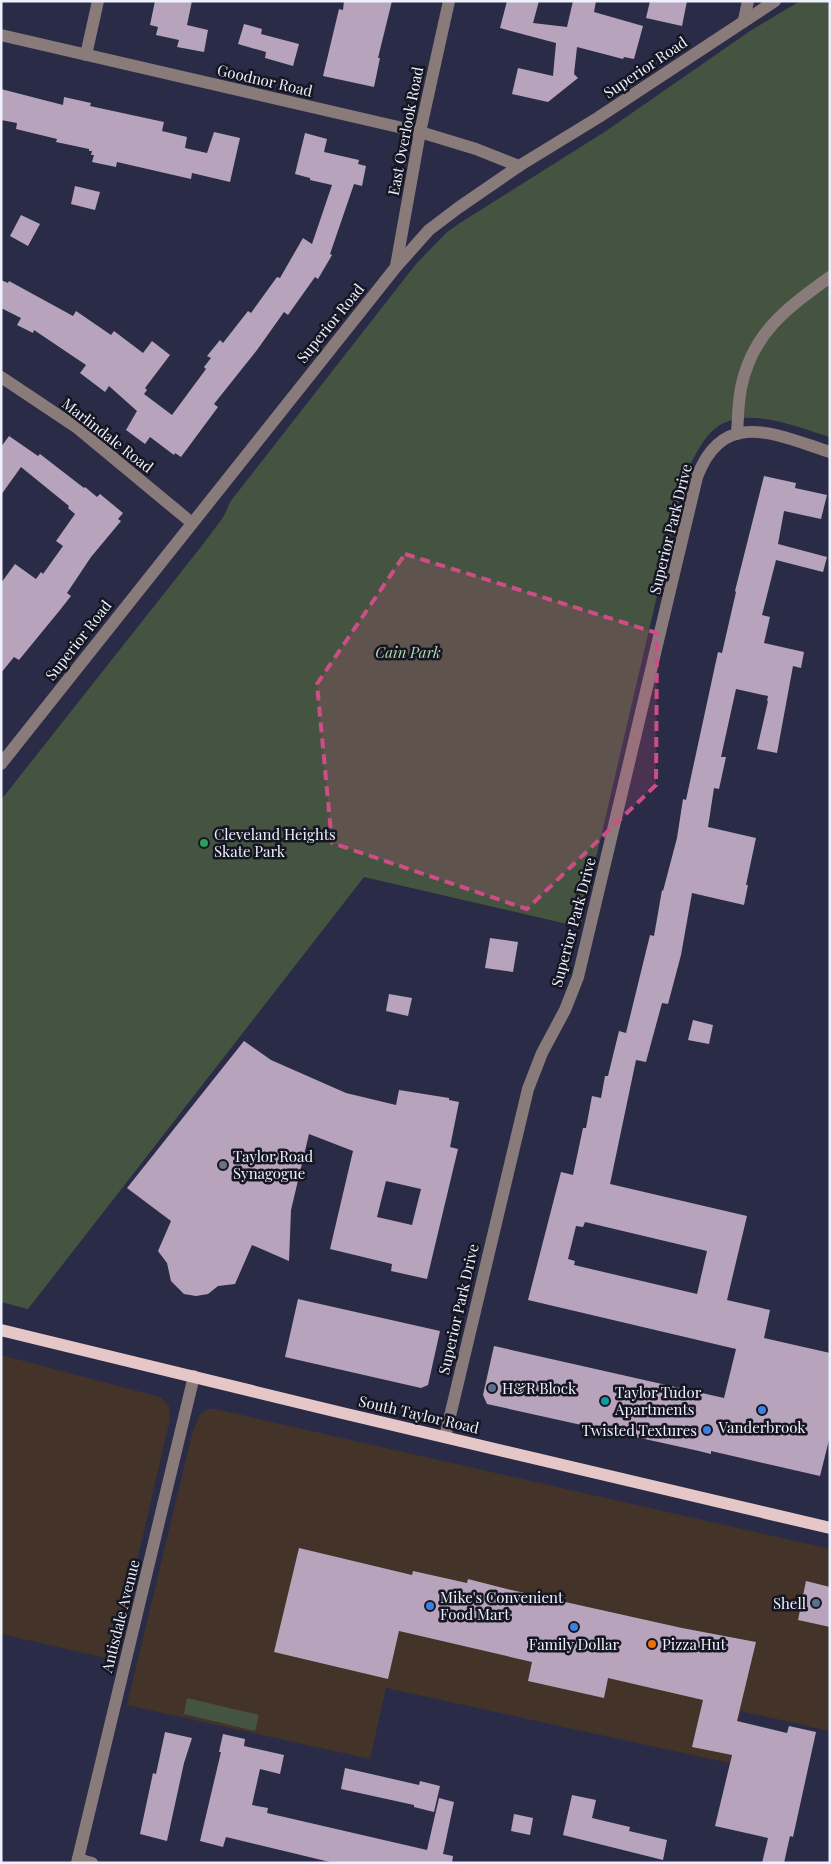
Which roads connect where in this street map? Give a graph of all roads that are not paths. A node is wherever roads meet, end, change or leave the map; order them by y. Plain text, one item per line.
1 (98, 1) edge
2 (449, 1) edge
3 (748, 1) edge
4 (775, 1) edge
5 (744, 20) junction
6 (1, 36) edge
7 (86, 55) junction
8 (420, 132) junction
9 (519, 166) junction
10 (396, 267) junction
11 (830, 277) edge
12 (1, 377) edge
13 (737, 434) junction
14 (830, 452) edge
15 (192, 523) junction
16 (1, 764) edge
17 (1, 1330) edge
18 (194, 1376) junction
19 (445, 1437) junction
20 (830, 1528) edge
21 (77, 1861) edge
22 (92, 1863) edge

1 - 7 street
2 - 8 street, East Overlook Road
3 - 5 street
4 - 5 street, Superior Road
5 - 9 street, Superior Road
6 - 7 street, Goodnor Road
7 - 8 street, Goodnor Road
8 - 9 street, Goodnor Road
8 - 10 street, East Overlook Road
9 - 10 street, Superior Road
10 - 15 street, Superior Road
11 - 13 street
12 - 15 street, Marlindale Road
13 - 14 street
13 - 19 street, Superior Park Drive
15 - 16 street, Superior Road
17 - 18 main road, South Taylor Road
18 - 19 main road, South Taylor Road
18 - 21 street, Antisdale Avenue
19 - 20 main road, South Taylor Road
21 - 22 street

